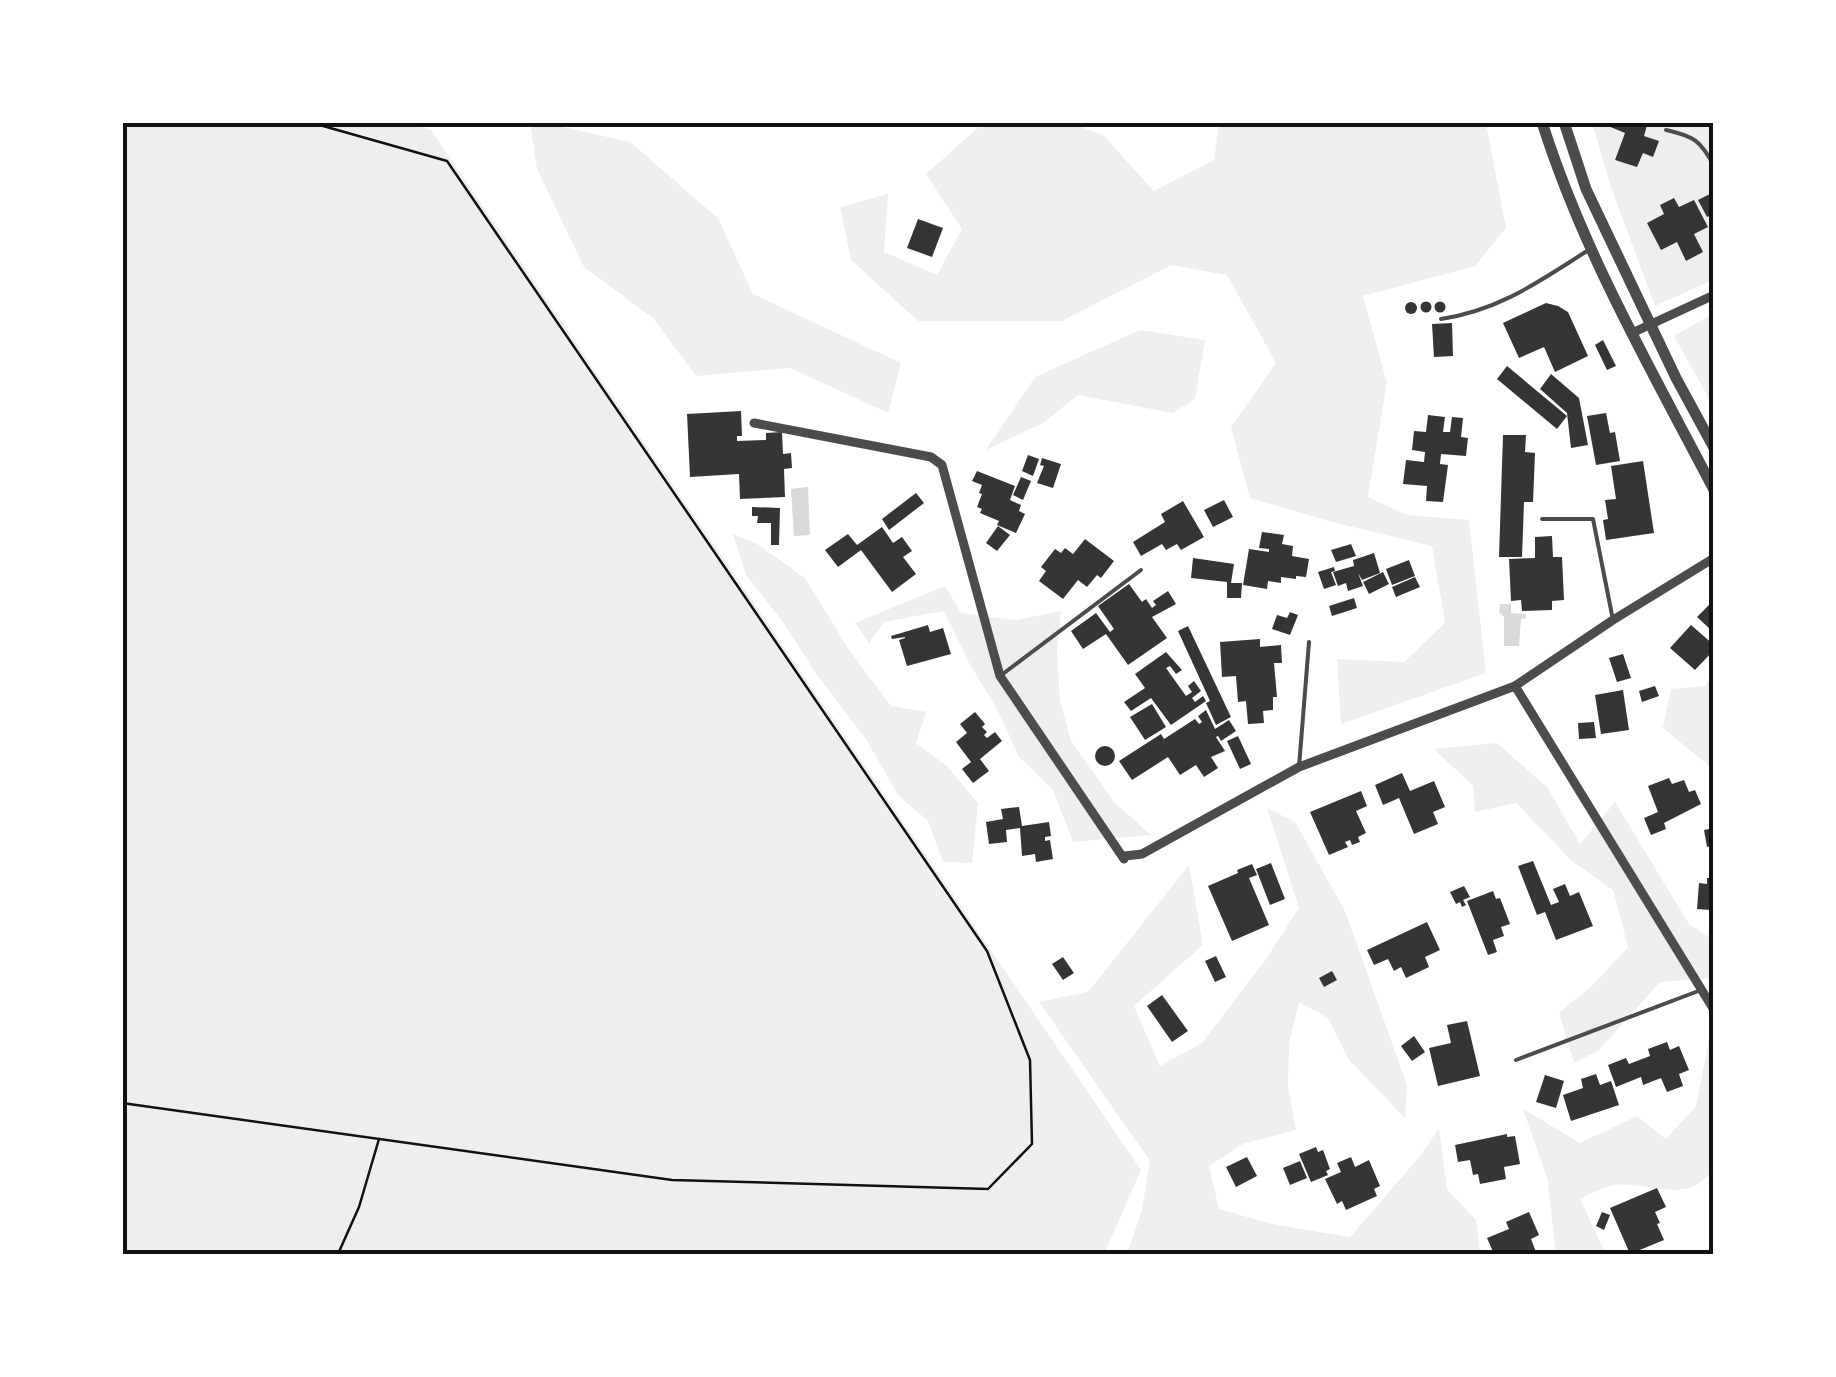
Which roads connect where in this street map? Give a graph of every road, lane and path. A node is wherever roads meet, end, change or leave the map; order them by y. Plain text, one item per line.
1 (308, 122) edge
2 (1542, 122) edge
3 (1564, 122) edge
4 (1666, 130) dead end
5 (1714, 166) edge
6 (1591, 248) junction
7 (1714, 295) edge
8 (1442, 319) dead end
9 (1650, 325) junction
10 (1632, 333) junction
11 (754, 423) dead end
12 (1714, 448) edge
13 (1714, 490) edge
14 (1542, 519) dead end
15 (1714, 558) edge
16 (1141, 570) dead end
17 (1612, 620) junction
18 (1309, 642) dead end
19 (1000, 676) junction
20 (1515, 686) junction
21 (1299, 767) junction
22 (1701, 990) junction
23 (1714, 1010) edge
24 (1516, 1060) dead end
25 (122, 1103) edge
26 (379, 1139) junction
27 (338, 1254) edge

1 - 26 path
2 - 6 street
3 - 9 street
4 - 5 lane
6 - 8 lane
6 - 10 street
7 - 9 street
9 - 10 street
9 - 12 street
10 - 13 street
11 - 19 street
14 - 17 lane
15 - 17 street
16 - 19 lane
17 - 20 street
18 - 21 lane
19 - 21 street
20 - 21 street
20 - 22 street
22 - 23 street
22 - 24 lane
25 - 26 path
26 - 27 path

